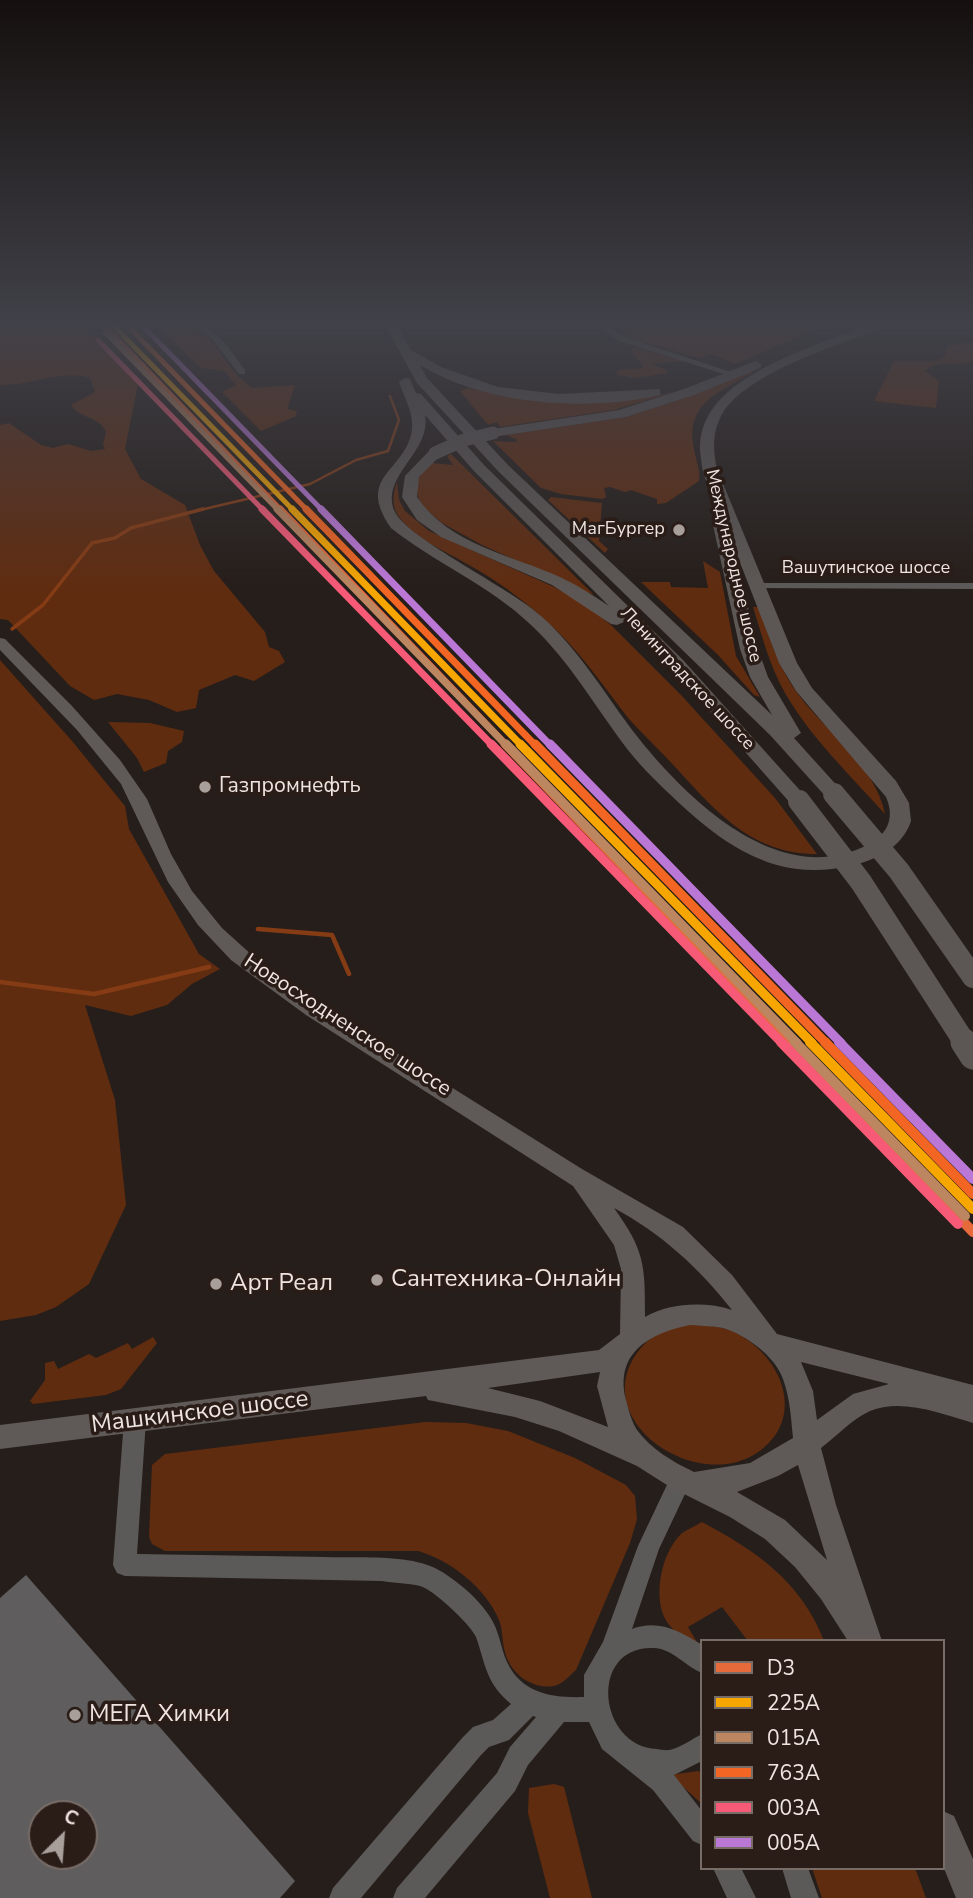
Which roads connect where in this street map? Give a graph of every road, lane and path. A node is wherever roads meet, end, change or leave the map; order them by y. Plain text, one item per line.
1 (417, 414) edge
2 (433, 414) edge
3 (453, 414) edge
4 (622, 414) edge
5 (716, 414) edge
6 (711, 470) junction
7 (759, 586) junction
8 (973, 586) edge
9 (0, 642) edge
10 (698, 691) junction
11 (812, 768) junction
12 (973, 977) edge
13 (973, 1056) edge
14 (577, 1177) junction
15 (769, 1340) junction
16 (627, 1343) junction
17 (401, 1389) junction
18 (973, 1397) edge
19 (973, 1411) edge
20 (802, 1413) junction
21 (135, 1420) junction
22 (0, 1437) edge
23 (807, 1443) junction
24 (781, 1459) junction
25 (650, 1460) junction
26 (682, 1477) junction
27 (865, 1639) edge
28 (865, 1639) edge
29 (613, 1649) junction
30 (700, 1658) edge
31 (529, 1703) junction
32 (596, 1709) junction
33 (558, 1710) junction
34 (700, 1748) edge
35 (639, 1760) junction
36 (700, 1829) edge
37 (945, 1832) edge
38 (727, 1870) edge
39 (796, 1870) edge
40 (343, 1898) edge
41 (407, 1898) edge
42 (742, 1898) edge
43 (805, 1898) edge
44 (973, 1898) edge

1 - 7 highway
2 - 10 highway, Ленинградское шоссе
3 - 11 highway, Ленинградское шоссе
4 - 10 highway, bridge
5 - 6 highway, Международное шоссе
6 - 7 highway
6 - 11 highway, Международное шоссе
7 - 8 street, Вашутинское шоссе
9 - 14 main road, Новосходненское шоссе
10 - 13 highway, Ленинградское шоссе, bridge
11 - 12 highway, Ленинградское шоссе, bridge
14 - 15 main road, Новосходненское шоссе
14 - 16 main road, Новосходненское шоссе
15 - 16 main road
15 - 18 main road
15 - 20 main road
16 - 17 main road, Машкинское шоссе
16 - 25 main road
17 - 21 main road, Машкинское шоссе
17 - 25 main road, Машкинское шоссе
19 - 23 main road
20 - 23 main road
20 - 24 main road
21 - 22 main road, Машкинское шоссе
21 - 31 street
23 - 24 main road
23 - 27 main road
24 - 26 main road
25 - 26 main road
26 - 28 main road
26 - 29 street
29 - 30 street
29 - 32 street
31 - 33 street
31 - 40 street
32 - 33 street
32 - 35 street
33 - 41 street
34 - 35 street
35 - 36 street
37 - 44 main road
38 - 42 street
39 - 43 street

